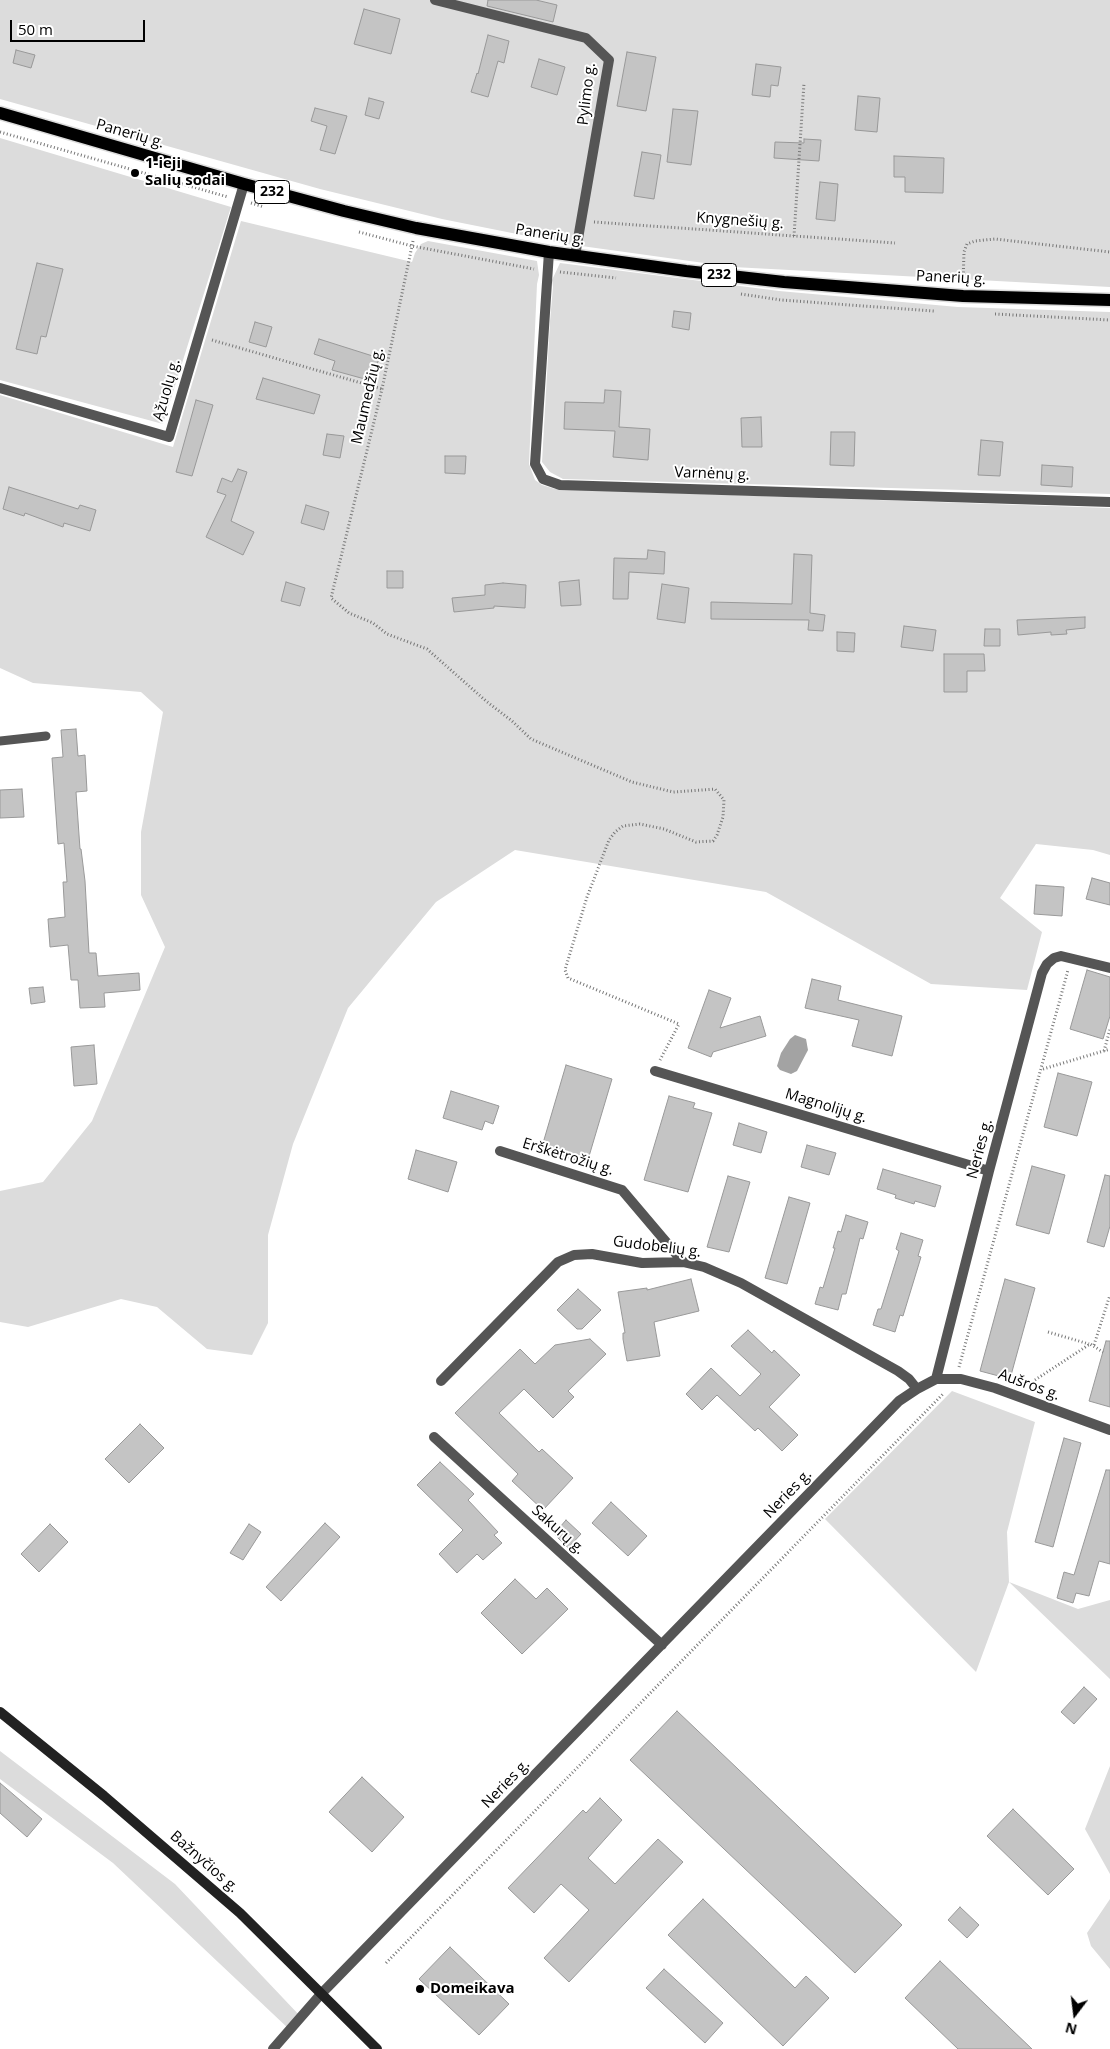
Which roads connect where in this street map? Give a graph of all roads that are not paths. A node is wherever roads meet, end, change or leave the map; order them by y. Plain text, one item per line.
1 (435, 0) edge
2 (0, 113) edge
3 (244, 184) junction
4 (548, 252) junction
5 (575, 256) junction
6 (1110, 300) edge
7 (0, 388) edge
8 (1110, 502) edge
9 (46, 736) dead end
10 (0, 741) edge
11 (1110, 968) edge
12 (654, 1071) road end
13 (500, 1152) dead end
14 (989, 1171) junction
15 (683, 1262) junction
16 (936, 1379) junction
17 (441, 1381) dead end
18 (917, 1389) junction
19 (1110, 1430) edge
20 (434, 1437) dead end
21 (662, 1645) junction
22 (0, 1712) edge
23 (322, 1994) junction
24 (273, 2049) edge
25 (377, 2049) edge

1 - 5 street, Pylimo g.
2 - 3 main road, Panerių g. / 232
3 - 4 main road, Panerių g. / 232
3 - 7 street, Ąžuolų g.
4 - 5 main road, Panerių g. / 232
4 - 8 street, Varnėnų g.
5 - 6 main road, Panerių g. / 232
9 - 10 lane
11 - 14 street, Neries g.
12 - 14 street, Magnolijų g.
13 - 15 street, Erškėtrožių g.
14 - 16 street, Neries g.
15 - 17 street, Gudobelių g.
15 - 18 street, Gudobelių g.
16 - 18 street, Neries g.
16 - 19 street, Aušros g.
18 - 21 street, Neries g.
20 - 21 street, Sakurų g.
21 - 23 street, Neries g.
22 - 23 main road, Bažnyčios g.
23 - 24 street, Neries g.
23 - 25 main road, Bažnyčios g.

